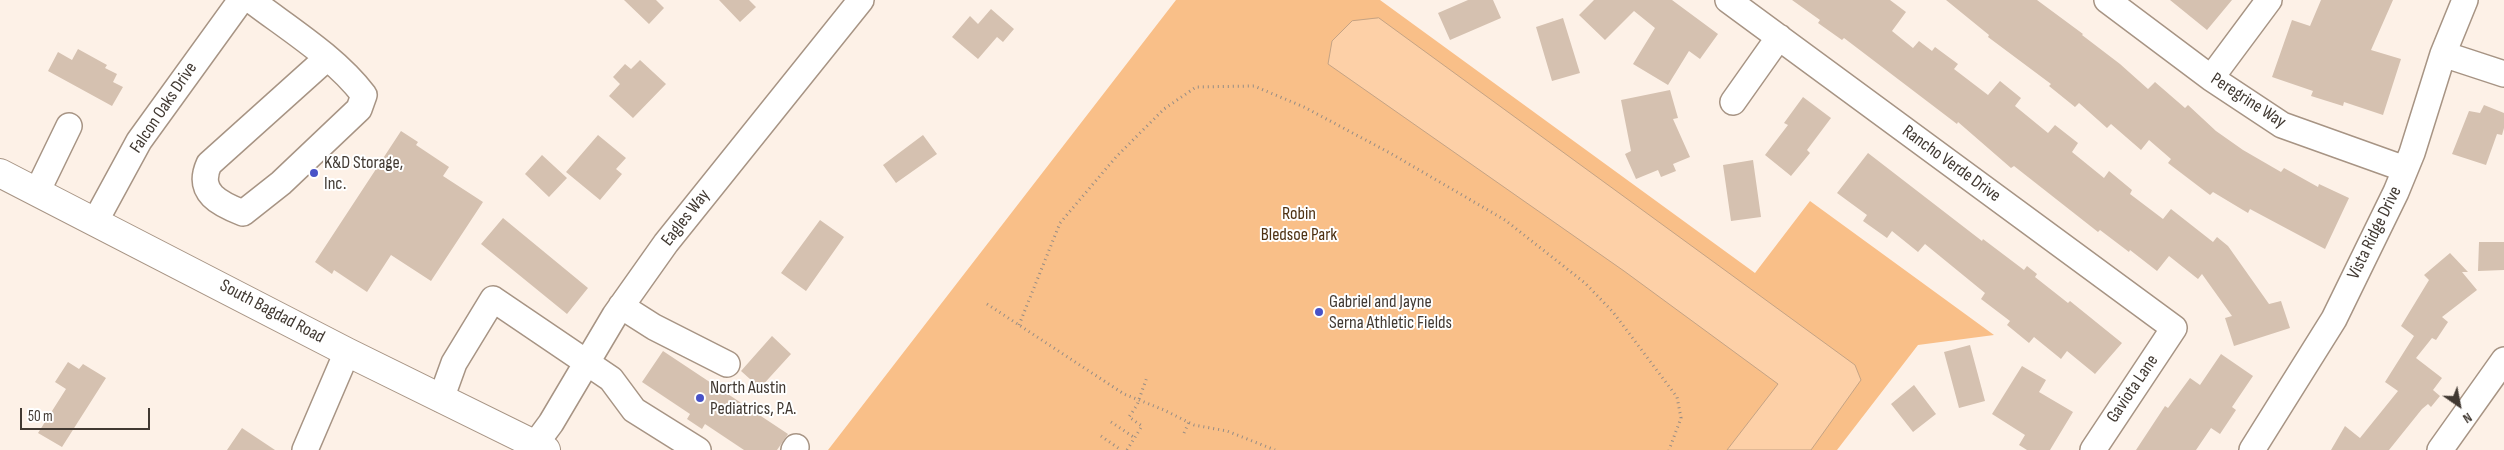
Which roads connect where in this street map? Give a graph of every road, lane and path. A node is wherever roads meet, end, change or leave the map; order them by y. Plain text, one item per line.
1 (241, 0) edge
2 (251, 0) edge
3 (861, 0) edge
4 (1728, 0) edge
5 (2107, 0) edge
6 (2269, 0) edge
7 (2465, 0) edge
8 (1779, 37) junction
9 (2443, 54) junction
10 (327, 58) junction
11 (2504, 74) edge
12 (2211, 78) junction
13 (1733, 102) dead end
14 (69, 126) dead end
15 (2406, 168) junction
16 (0, 173) edge
17 (37, 192) junction
18 (96, 220) junction
19 (987, 304) dead end
20 (621, 306) junction
21 (1019, 325) junction
22 (2174, 328) joint
23 (347, 352) junction
24 (2504, 360) edge
25 (586, 363) junction
26 (727, 364) dead end
27 (1147, 377) dead end
28 (441, 399) junction
29 (1139, 400) junction
30 (1111, 422) dead end
31 (1189, 422) junction
32 (1184, 433) dead end
33 (1101, 436) dead end
34 (1135, 438) junction
35 (537, 448) edge
36 (305, 450) edge
37 (698, 450) edge
38 (1121, 450) edge
39 (1127, 450) edge
40 (1275, 450) edge
41 (1669, 450) edge
42 (2092, 450) edge
43 (2252, 450) edge
44 (2440, 450) edge

1 - 18 street, Falcon Oaks Drive
2 - 10 street
3 - 20 street, Eagles Way
4 - 8 street, Rancho Verde Drive
5 - 12 street, Peregrine Way
6 - 12 street
7 - 9 street, Vista Ridge Drive
8 - 13 street
8 - 22 street, Rancho Verde Drive
9 - 11 street
9 - 15 street, Vista Ridge Drive
10 - 10 street
12 - 15 street, Peregrine Way
14 - 17 street
15 - 43 street, Vista Ridge Drive
16 - 17 main road, South Bagdad Road
17 - 18 main road, South Bagdad Road
18 - 23 main road, South Bagdad Road
19 - 21 path
20 - 25 street, Eagles Way
20 - 26 street
21 - 29 path
21 - 41 path
22 - 42 street, Gaviota Lane
23 - 28 main road, South Bagdad Road
23 - 36 street
24 - 44 street
25 - 28 street
25 - 35 street, Eagles Way
25 - 37 street
27 - 29 path
28 - 35 main road, South Bagdad Road
29 - 31 path
29 - 34 path
30 - 34 path
31 - 32 path
31 - 40 path
33 - 38 path
34 - 39 path

